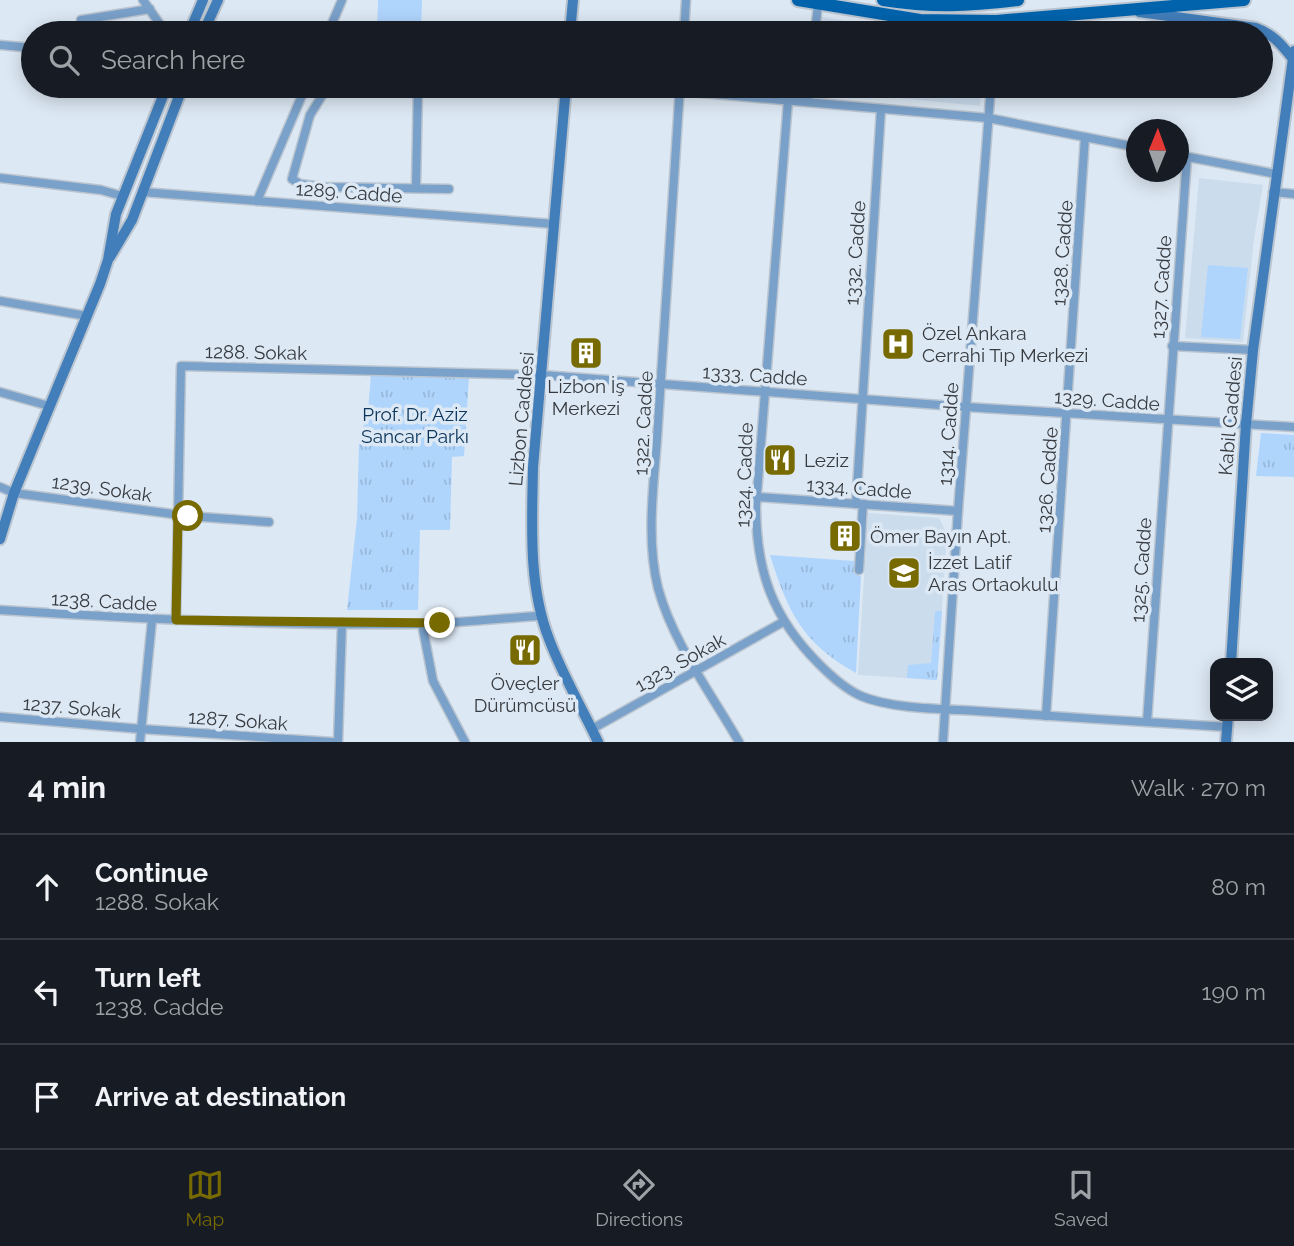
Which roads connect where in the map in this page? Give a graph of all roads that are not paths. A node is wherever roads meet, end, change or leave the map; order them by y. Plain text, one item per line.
1 (143, 0) edge
2 (203, 0) edge
3 (218, 0) edge
4 (342, 0) edge
5 (573, 0) edge
6 (686, 0) edge
7 (798, 0) edge
8 (883, 0) edge
9 (1018, 0) edge
10 (1244, 0) edge
11 (818, 4) junction
12 (150, 9) junction
13 (1119, 10) junction
14 (81, 21) edge
15 (158, 21) edge
16 (194, 21) edge
17 (208, 21) edge
18 (333, 21) edge
19 (571, 21) edge
20 (685, 21) edge
21 (816, 21) edge
22 (931, 21) edge
23 (1039, 21) edge
24 (1203, 21) edge
25 (1273, 38) edge
26 (0, 45) edge
27 (21, 47) edge
28 (1293, 55) edge
29 (162, 98) edge
30 (178, 98) edge
31 (301, 98) edge
32 (321, 98) edge
33 (418, 98) edge
34 (565, 98) edge
35 (679, 98) edge
36 (763, 98) edge
37 (808, 98) edge
38 (990, 98) edge
39 (788, 101) junction
40 (808, 102) junction
41 (1294, 104) edge
42 (881, 109) junction
43 (988, 118) junction
44 (1085, 137) junction
45 (1126, 145) edge
46 (1189, 157) edge
47 (1276, 174) junction
48 (0, 178) edge
49 (1181, 182) edge
50 (416, 187) junction
51 (449, 189) dead end
52 (142, 192) junction
53 (1273, 192) junction
54 (1294, 194) edge
55 (122, 196) junction
56 (257, 201) junction
57 (554, 224) junction
58 (108, 260) junction
59 (0, 301) edge
60 (87, 316) junction
61 (1172, 346) junction
62 (1253, 350) junction
63 (542, 375) junction
64 (661, 384) junction
65 (0, 392) edge
66 (764, 392) junction
67 (861, 399) junction
68 (50, 406) junction
69 (966, 407) junction
70 (1067, 413) junction
71 (1166, 419) junction
72 (1246, 424) junction
73 (1294, 427) edge
74 (0, 488) edge
75 (14, 493) junction
76 (757, 497) junction
77 (860, 504) junction
78 (958, 511) junction
79 (178, 514) junction
80 (269, 522) dead end
81 (0, 539) edge
82 (859, 570) dead end
83 (0, 610) edge
84 (541, 616) junction
85 (152, 620) junction
86 (176, 620) junction
87 (783, 622) junction
88 (342, 623) junction
89 (422, 624) junction
90 (1231, 658) edge
91 (697, 670) junction
92 (946, 709) junction
93 (1046, 716) junction
94 (0, 717) edge
95 (1227, 721) edge
96 (1147, 722) junction
97 (141, 729) junction
98 (592, 729) junction
99 (140, 742) edge
100 (332, 742) edge
101 (338, 742) edge
102 (465, 742) edge
103 (598, 742) edge
104 (740, 742) edge
105 (943, 742) edge
106 (1226, 742) edge

1 - 12 street
2 - 16 main road
3 - 17 main road
4 - 18 street
5 - 19 main road
6 - 20 street
7 - 11 main road
8 - 9 main road
10 - 13 main road
11 - 21 street
11 - 22 main road
12 - 14 street
12 - 15 street
13 - 23 main road
13 - 24 main road
25 - 28 main road
26 - 27 street
28 - 47 main road, Kabil Caddesi
29 - 55 main road
30 - 52 main road
31 - 56 street
32 - 50 street
33 - 50 street
34 - 57 main road, Lizbon Caddesi
35 - 64 street, 1322. Cadde
36 - 39 street
37 - 40 street
38 - 43 street, 1314. Cadde
39 - 40 street
39 - 66 street, 1324. Cadde
40 - 42 street
41 - 47 main road, Kabil Caddesi
42 - 43 street
42 - 67 street, 1332. Cadde
43 - 44 street
43 - 69 street, 1314. Cadde
44 - 45 street
44 - 70 street, 1328. Cadde
46 - 47 street
47 - 53 main road, Kabil Caddesi
48 - 55 street
49 - 61 street, 1327. Cadde
50 - 51 street
52 - 55 main road
52 - 56 street, 1289. Cadde
52 - 58 main road
53 - 54 street
53 - 62 main road, Kabil Caddesi
55 - 58 main road
56 - 57 street, 1289. Cadde
57 - 63 main road, Lizbon Caddesi
58 - 60 main road
59 - 60 street
60 - 68 main road
61 - 62 street
61 - 71 street, 1327. Cadde
62 - 72 main road, Kabil Caddesi
63 - 64 street, 1333. Cadde
63 - 79 street, 1288. Sokak
63 - 84 main road, Lizbon Caddesi
64 - 66 street, 1333. Cadde
64 - 91 street, 1322. Cadde
65 - 68 street
66 - 67 street, 1333. Cadde
66 - 76 street, 1324. Cadde
67 - 69 street, 1333. Cadde
67 - 77 street, 1332. Cadde
68 - 75 main road
69 - 70 street, 1329. Cadde
69 - 78 street, 1314. Cadde
70 - 71 street, 1329. Cadde
70 - 93 street, 1326. Cadde
71 - 72 street, 1329. Cadde
71 - 96 street, 1325. Cadde
72 - 73 street, 1329. Cadde
72 - 90 main road, Kabil Caddesi
74 - 75 street, 1239. Sokak
75 - 79 street, 1239. Sokak
75 - 81 main road
76 - 77 street, 1334. Cadde
76 - 87 street, 1324. Cadde
77 - 78 street, 1334. Cadde
77 - 82 street, 1332. Cadde
78 - 92 street, 1314. Cadde
79 - 80 street, 1239. Sokak
79 - 86 street, 1288. Sokak
83 - 85 street, 1238. Cadde
84 - 89 street, 1238. Cadde
84 - 98 main road, Lizbon Caddesi
85 - 86 street, 1238. Cadde
85 - 97 street
86 - 88 street, 1238. Cadde
87 - 91 street, 1323. Sokak
87 - 92 street, 1324. Cadde
88 - 89 street, 1238. Cadde
88 - 101 street
89 - 102 street
91 - 98 street, 1323. Sokak
91 - 104 street, 1322. Cadde
92 - 93 street, 1324. Cadde
92 - 105 street, 1314. Cadde
93 - 96 street, 1324. Cadde
94 - 97 street, 1237. Sokak
95 - 96 street, 1324. Cadde
95 - 106 main road
97 - 99 street
97 - 100 street, 1287. Sokak
98 - 103 main road, Lizbon Caddesi

